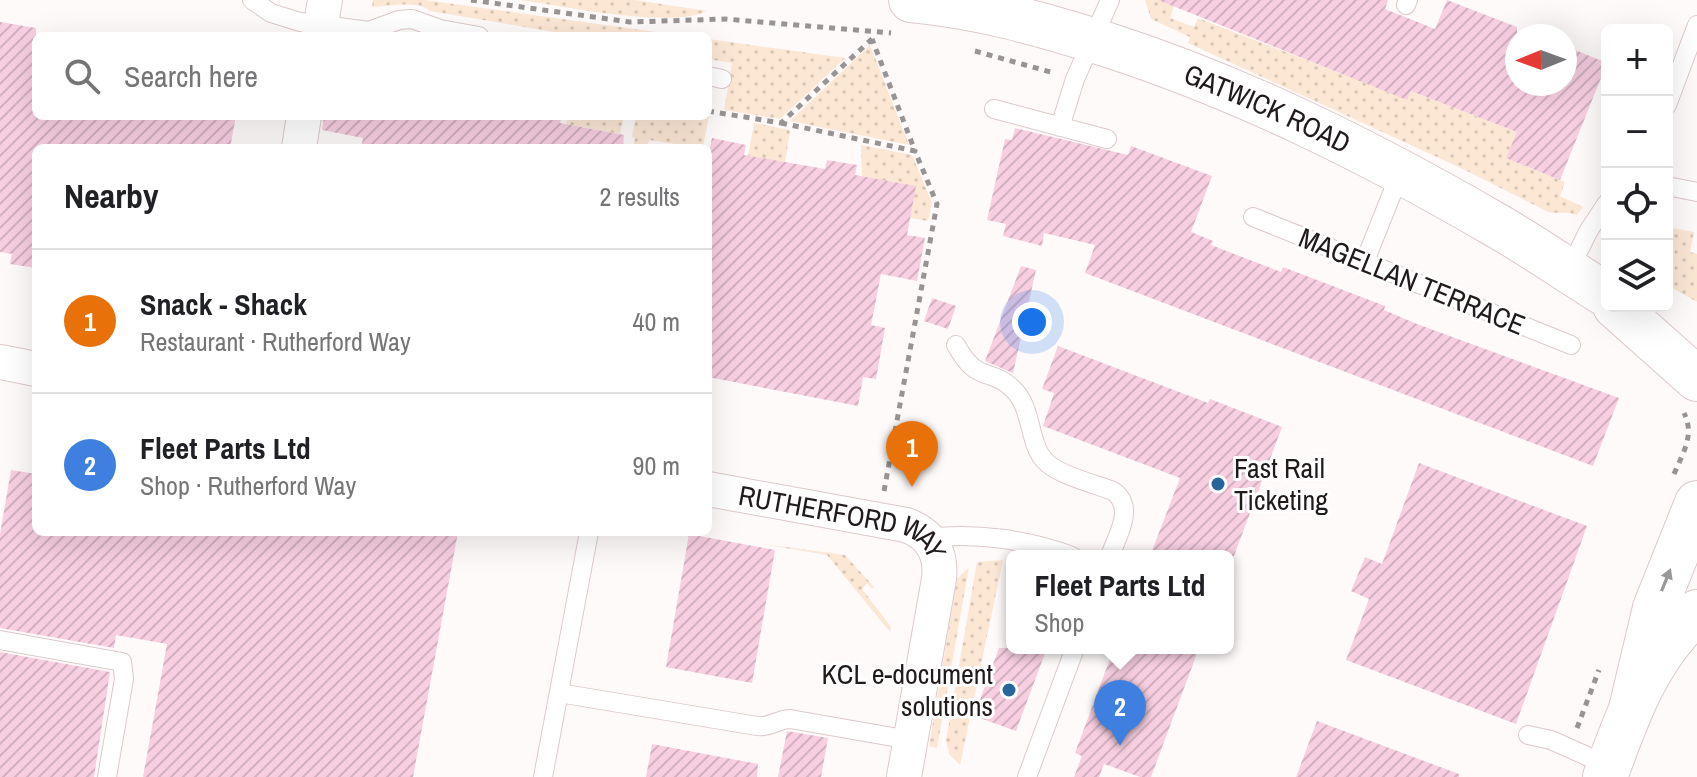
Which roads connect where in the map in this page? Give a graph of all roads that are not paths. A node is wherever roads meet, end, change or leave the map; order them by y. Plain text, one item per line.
1 (252, 0) edge
2 (1110, 0) edge
3 (907, 17) edge
4 (321, 20) edge
5 (1697, 25) edge
6 (457, 32) edge
7 (1084, 60) junction
8 (1670, 96) edge
9 (994, 109) dead end
10 (303, 120) edge
11 (1060, 127) junction
12 (1107, 139) dead end
13 (300, 144) edge
14 (1401, 171) junction
15 (1673, 187) edge
16 (1697, 192) edge
17 (1601, 212) edge
18 (1253, 217) dead end
19 (1365, 261) junction
20 (1601, 285) edge
21 (1601, 293) edge
22 (1619, 312) edge
23 (1634, 312) edge
24 (956, 345) dead end
25 (1571, 345) dead end
26 (1697, 348) edge
27 (0, 362) edge
28 (32, 368) edge
29 (1688, 392) edge
30 (712, 490) edge
31 (1684, 493) edge
32 (588, 536) edge
33 (929, 538) junction
34 (1048, 550) edge
35 (1112, 550) edge
36 (1697, 612) edge
37 (0, 640) edge
38 (1073, 654) edge
39 (559, 693) junction
40 (1631, 709) junction
41 (1528, 735) dead end
42 (910, 740) junction
43 (1607, 771) edge
44 (107, 777) edge
45 (543, 777) edge
46 (904, 777) edge
47 (1027, 777) edge

1 - 4 lane
2 - 7 lane
3 - 7 street, GATWICK ROAD
4 - 6 lane
5 - 8 lane
7 - 11 lane
7 - 14 street, GATWICK ROAD
9 - 11 lane
10 - 13 street
11 - 12 lane
14 - 19 lane
14 - 21 street, GATWICK ROAD
15 - 16 lane
17 - 20 lane
18 - 19 lane, MAGELLAN TERRACE
19 - 25 lane, MAGELLAN TERRACE
22 - 29 street, GATWICK ROAD
23 - 26 street, GATWICK ROAD
24 - 35 lane
27 - 28 street
30 - 33 street, RUTHERFORD WAY
40 -> 31 street
32 - 39 lane
33 - 34 lane
33 - 42 street, RUTHERFORD WAY
36 - 40 street
37 - 44 lane
38 - 47 lane
39 - 42 lane
39 - 45 lane
40 - 43 street
41 - 43 lane
42 - 46 street, RUTHERFORD WAY

